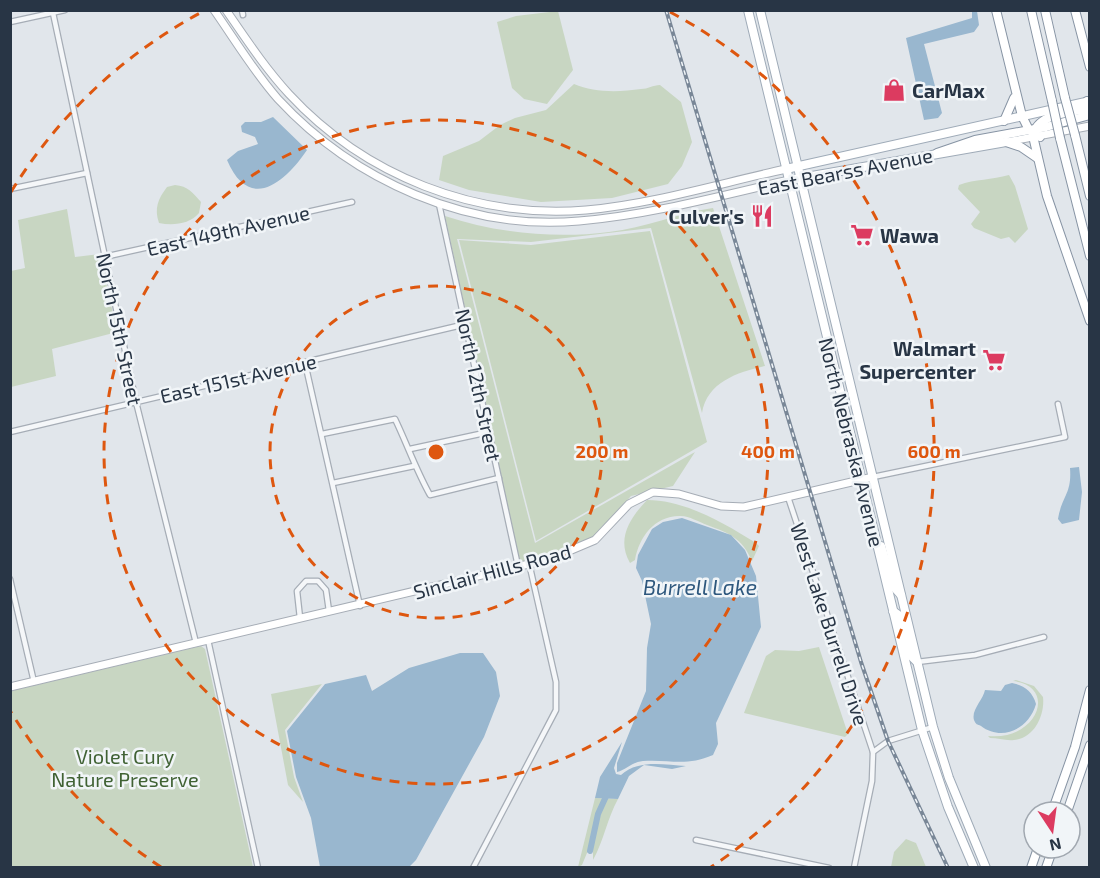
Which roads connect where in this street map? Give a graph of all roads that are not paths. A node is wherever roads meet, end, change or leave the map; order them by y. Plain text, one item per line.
1 (19, 10) edge
2 (65, 10) edge
3 (214, 10) edge
4 (226, 10) edge
5 (748, 10) edge
6 (760, 10) edge
7 (996, 10) edge
8 (1031, 10) edge
9 (1045, 10) edge
10 (1075, 10) edge
11 (53, 13) junction
12 (21, 19) junction
13 (10, 22) edge
14 (1089, 67) edge
15 (1014, 94) junction
16 (1089, 103) edge
17 (1089, 115) edge
18 (1022, 116) junction
19 (1004, 121) junction
20 (1089, 126) edge
21 (1034, 134) junction
22 (1006, 142) junction
23 (936, 153) junction
24 (1037, 158) junction
25 (800, 165) junction
26 (786, 168) junction
27 (87, 173) junction
28 (802, 177) junction
29 (789, 180) junction
30 (10, 189) edge
31 (1089, 196) edge
32 (352, 202) dead end
33 (439, 204) junction
34 (1089, 256) edge
35 (104, 258) junction
36 (822, 318) junction
37 (1089, 321) edge
38 (466, 324) junction
39 (305, 363) junction
40 (846, 366) junction
41 (136, 402) junction
42 (1058, 404) dead end
43 (10, 432) edge
44 (489, 432) junction
45 (322, 434) junction
46 (410, 449) junction
47 (414, 466) junction
48 (873, 477) junction
49 (499, 478) junction
50 (861, 480) junction
51 (333, 483) junction
52 (788, 497) junction
53 (876, 541) junction
54 (529, 563) junction
55 (518, 566) junction
56 (10, 579) edge
57 (901, 596) junction
58 (360, 606) junction
59 (329, 611) junction
60 (893, 611) junction
61 (300, 618) junction
62 (1044, 637) dead end
63 (208, 640) junction
64 (196, 643) junction
65 (917, 662) junction
66 (34, 682) junction
67 (10, 687) edge
68 (1089, 690) edge
69 (933, 727) junction
70 (922, 730) junction
71 (1089, 745) edge
72 (873, 752) junction
73 (1056, 800) edge
74 (1071, 800) edge
75 (696, 840) dead end
76 (258, 867) edge
77 (473, 867) edge
78 (829, 867) edge
79 (854, 867) edge
80 (974, 867) edge
81 (986, 867) edge

1 - 12 street
2 - 11 street
3 - 33 main road, East Bearss Avenue
4 - 26 main road, East Bearss Avenue
5 - 26 main road, North Nebraska Avenue
6 - 25 main road, North Nebraska Avenue
7 - 15 highway
8 - 34 highway, bridge
9 - 31 highway, bridge
10 - 14 highway
11 - 12 street
11 - 27 street, North 15th Street
12 - 13 street
15 - 18 highway
15 - 19 highway
16 - 18 main road, East Bearss Avenue
16 - 21 highway
17 - 21 highway
18 - 19 main road, East Bearss Avenue
18 - 21 highway
19 - 25 main road, East Bearss Avenue
20 - 21 main road, East Bearss Avenue
21 - 22 main road, East Bearss Avenue
21 - 23 highway
21 - 24 highway
22 - 23 main road, East Bearss Avenue
22 - 24 highway
23 - 28 main road, East Bearss Avenue
24 - 37 highway
25 - 26 main road, East Bearss Avenue
25 - 28 main road, North Nebraska Avenue
26 - 29 main road, North Nebraska Avenue
27 - 30 street
27 - 35 street, North 15th Street
28 - 29 main road, East Bearss Avenue
28 - 40 main road, North Nebraska Avenue
29 - 33 main road, East Bearss Avenue
29 - 36 main road, North Nebraska Avenue
32 - 35 street, East 149th Avenue
33 - 38 street, North 12th Street
35 - 41 street, North 15th Street
36 - 40 main road
36 - 50 main road, North Nebraska Avenue
38 - 39 street, East 151st Avenue
38 - 44 street, North 12th Street
39 - 41 street, East 151st Avenue
39 - 45 street
40 - 48 main road, North Nebraska Avenue
41 - 43 street, East 151st Avenue
41 - 64 street, North 15th Street
42 - 48 street, Sinclair Hills Road
44 - 46 street
44 - 49 street, North 12th Street
45 - 46 street
45 - 51 street
46 - 47 street
47 - 49 street
47 - 51 street
48 - 50 main road, Sinclair Hills Road
48 - 57 main road, North Nebraska Avenue
49 - 55 street, North 12th Street
50 - 52 main road, Sinclair Hills Road
50 - 53 main road, North Nebraska Avenue
51 - 58 street
52 - 54 main road, Sinclair Hills Road
52 - 72 street, West Lake Burrell Drive
53 - 57 main road
53 - 60 main road, North Nebraska Avenue
54 - 55 main road, Sinclair Hills Road
54 - 77 street
55 - 58 main road, Sinclair Hills Road
56 - 66 street
57 - 65 main road, North Nebraska Avenue
58 - 59 main road, Sinclair Hills Road
59 - 61 main road, Sinclair Hills Road
59 - 61 street
60 - 65 main road
60 - 70 main road, North Nebraska Avenue
61 - 63 main road, Sinclair Hills Road
62 - 65 street
63 - 64 main road, Sinclair Hills Road
63 - 76 street
64 - 66 main road, Sinclair Hills Road
65 - 69 main road, North Nebraska Avenue
66 - 67 main road, Sinclair Hills Road
68 - 73 highway
69 - 70 street, West Lake Burrell Drive
69 - 81 main road, North Nebraska Avenue
70 - 72 street, West Lake Burrell Drive
70 - 80 main road, North Nebraska Avenue
71 - 74 highway
72 - 79 street, West Lake Burrell Drive
75 - 78 street

